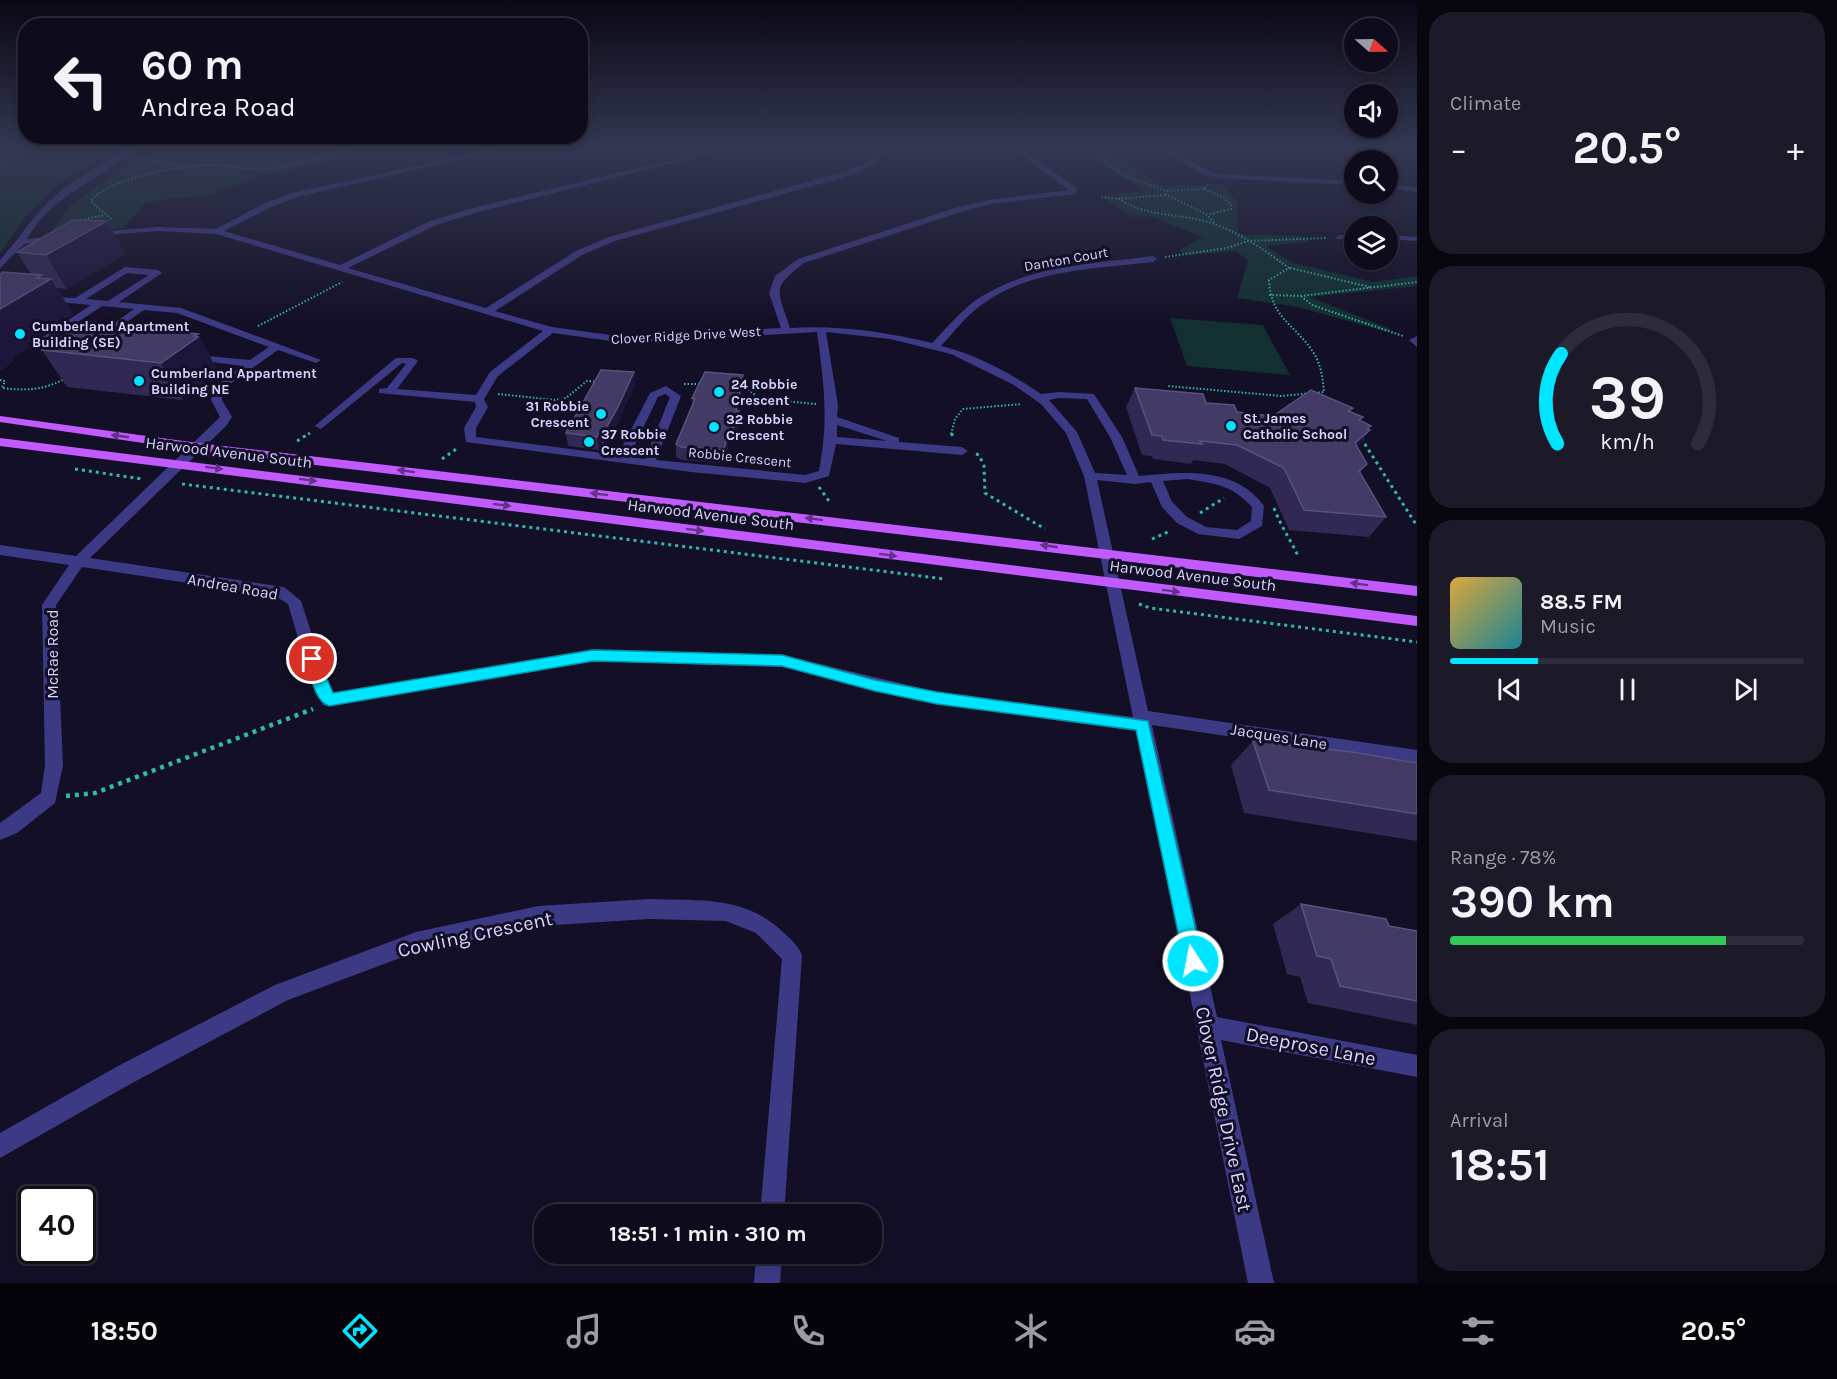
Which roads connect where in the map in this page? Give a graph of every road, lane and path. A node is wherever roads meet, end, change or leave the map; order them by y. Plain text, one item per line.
1 (47, 208) edge
2 (97, 208) edge
3 (262, 208) edge
4 (484, 208) edge
5 (725, 208) edge
6 (966, 208) edge
7 (1136, 208) edge
8 (1192, 208) edge
9 (1231, 208) edge
10 (1210, 214) junction
11 (104, 215) junction
12 (72, 223) edge
13 (1216, 224) junction
14 (116, 232) junction
15 (217, 232) junction
16 (86, 235) edge
17 (66, 237) edge
18 (1340, 237) joint
19 (1344, 237) edge
20 (1398, 238) edge
21 (1417, 239) edge
22 (1248, 241) junction
23 (21, 242) junction
24 (1153, 259) joint
25 (0, 265) edge
26 (341, 268) junction
27 (1289, 268) junction
28 (358, 274) junction
29 (1417, 282) edge
30 (1374, 288) junction
31 (1269, 295) junction
32 (33, 296) edge
33 (1301, 296) junction
34 (76, 301) junction
35 (104, 304) junction
36 (141, 308) junction
37 (488, 311) junction
38 (821, 329) junction
39 (551, 330) junction
40 (786, 330) junction
41 (242, 335) junction
42 (1416, 341) edge
43 (936, 345) junction
44 (276, 346) junction
45 (108, 347) edge
46 (77, 349) edge
47 (174, 355) edge
48 (316, 360) dead end
49 (253, 364) junction
50 (74, 372) edge
51 (0, 380) edge
52 (1168, 386) dead end
53 (366, 389) junction
54 (390, 391) junction
55 (1315, 393) junction
56 (1040, 398) junction
57 (479, 399) junction
58 (1323, 401) edge
59 (1023, 404) dead end
60 (0, 419) edge
61 (831, 419) junction
62 (321, 426) dead end
63 (1353, 432) edge
64 (831, 440) junction
65 (0, 442) edge
66 (912, 446) junction
67 (198, 447) junction
68 (962, 451) junction
69 (622, 459) junction
70 (649, 463) junction
71 (178, 464) junction
72 (70, 468) dead end
73 (1090, 476) junction
74 (1156, 478) junction
75 (1135, 480) junction
76 (159, 482) junction
77 (199, 487) dead end
78 (1417, 526) edge
79 (1045, 529) dead end
80 (0, 550) edge
81 (1107, 554) junction
82 (78, 562) junction
83 (947, 579) dead end
84 (1113, 584) junction
85 (1417, 591) edge
86 (1142, 604) dead end
87 (1417, 621) edge
88 (1417, 642) edge
89 (329, 700) junction
90 (1142, 721) junction
91 (1417, 757) edge
92 (49, 797) junction
93 (0, 832) edge
94 (1206, 1026) junction
95 (1417, 1066) edge
96 (0, 1146) edge
97 (773, 1204) edge
98 (768, 1264) edge
99 (767, 1283) edge
100 (1261, 1283) edge

1 - 23 street
2 - 11 path
3 - 15 street
4 - 26 street
5 - 37 street
6 - 40 street
7 - 13 path
8 - 10 path
9 - 10 path
10 - 13 path
11 - 12 path
11 - 14 path
13 - 22 path
14 - 15 street, Clover Ridge Drive West
14 - 16 street, Clover Ridge Drive West
15 - 26 street, Clover Ridge Drive West
17 - 23 street
18 - 19 street
18 - 22 path
20 - 21 street
22 - 24 path
22 - 27 path
23 - 25 street
24 - 43 street, Danton Court
26 - 28 street, Clover Ridge Drive West
27 - 30 path
27 - 31 path
28 - 37 street, Clover Ridge Drive West
28 - 41 path
29 - 30 path
30 - 33 path
31 - 33 path
31 - 55 path
32 - 34 street
33 - 42 path
34 - 35 street
34 - 35 street
35 - 36 street
35 - 46 street
36 - 41 street
36 - 45 street
37 - 39 street, Clover Ridge Drive West
38 - 40 street, Clover Ridge Drive West
38 - 43 street, Clover Ridge Drive West
38 - 61 street, Robbie Crescent
39 - 40 street, Clover Ridge Drive West
39 - 57 street, Robbie Crescent
41 - 44 street
43 - 56 street, Clover Ridge Drive West
44 - 48 street
44 - 49 street
47 - 49 street
49 - 67 street, McRae Road
50 - 51 path
52 - 55 path
53 - 54 street
53 - 54 street
53 - 62 street
54 - 57 street
55 - 58 path
56 - 73 street, Clover Ridge Drive West
56 - 75 street
57 - 69 street, Robbie Crescent
59 - 68 path
67 -> 60 main road, Harwood Avenue South
61 - 64 street, Robbie Crescent
61 - 66 street
63 - 78 path
64 - 66 street
64 - 70 street, Robbie Crescent
65 - 71 main road, Harwood Avenue South
66 - 68 street
67 - 71 street, McRae Road
81 -> 67 main road, Harwood Avenue South
68 - 79 path
69 - 70 street, Robbie Crescent
69 - 70 street
71 - 76 street, McRae Road
71 -> 84 main road, Harwood Avenue South
72 - 76 path
73 - 75 street
73 - 81 street, Clover Ridge Drive West
74 - 74 street
74 - 75 street
76 - 82 street, McRae Road
77 - 83 path
80 - 82 street, Andrea Road
81 - 84 street, Clover Ridge Drive West
85 -> 81 main road, Harwood Avenue South
82 - 89 street, Andrea Road
82 - 92 street, McRae Road
84 -> 87 main road, Harwood Avenue South
84 - 90 street, Clover Ridge Drive East
86 - 88 path
89 - 90 street
89 - 92 path
90 - 91 street, Jacques Lane
90 - 94 street, Clover Ridge Drive East
92 - 93 street
94 - 95 street, Deeprose Lane
94 - 100 street, Clover Ridge Drive East
96 - 97 street, Cowling Crescent
98 - 99 street

